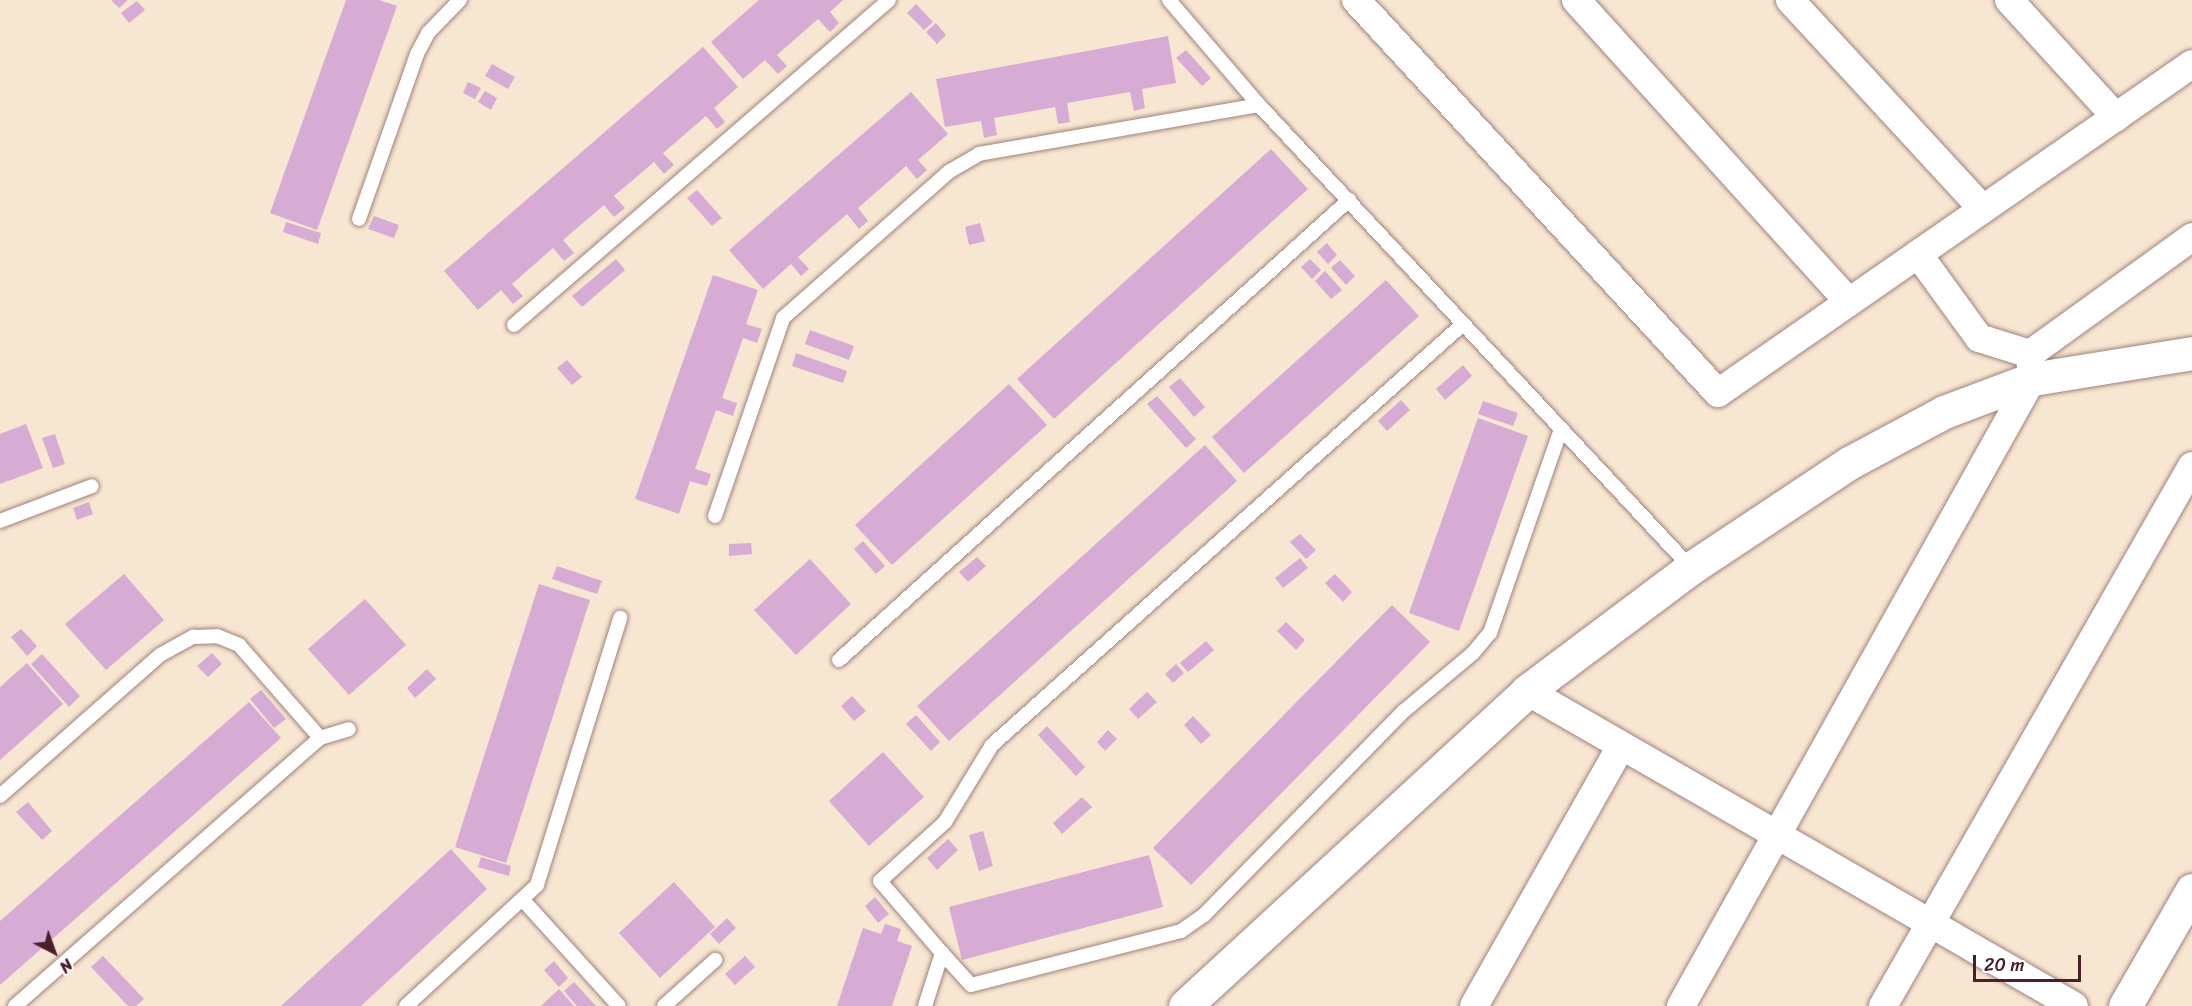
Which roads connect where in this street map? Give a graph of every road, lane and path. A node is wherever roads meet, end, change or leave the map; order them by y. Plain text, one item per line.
1 (460, 0) edge
2 (889, 0) edge
3 (1169, 0) edge
4 (1356, 0) edge
5 (1576, 0) edge
6 (1790, 0) edge
7 (2009, 0) edge
8 (2192, 64) edge
9 (1259, 105) junction
10 (2116, 117) junction
11 (1349, 200) junction
12 (1983, 209) junction
13 (358, 219) dead end
14 (2192, 237) edge
15 (1918, 254) junction
16 (1849, 302) junction
17 (1463, 324) junction
18 (514, 325) dead end
19 (2192, 353) edge
20 (2031, 366) junction
21 (1561, 429) junction
22 (2192, 466) edge
23 (92, 486) dead end
24 (715, 516) dead end
25 (0, 521) edge
26 (1691, 568) junction
27 (620, 618) dead end
28 (839, 660) dead end
29 (1527, 691) junction
30 (349, 729) dead end
31 (320, 738) junction
32 (1621, 746) junction
33 (0, 796) edge
34 (1776, 836) junction
35 (2192, 890) edge
36 (522, 899) junction
37 (1929, 925) junction
38 (942, 953) junction
39 (715, 960) dead end
40 (15, 1006) edge
41 (406, 1006) edge
42 (619, 1006) edge
43 (664, 1006) edge
44 (925, 1006) edge
45 (1185, 1006) edge
46 (1474, 1006) edge
47 (1681, 1006) edge
48 (1883, 1006) edge
49 (2074, 1006) edge
50 (2125, 1006) edge

1 - 13 lane
2 - 18 lane
3 - 9 lane
4 - 16 street
5 - 16 street
6 - 12 street
7 - 10 street
8 - 10 street
9 - 11 lane
9 - 24 lane
10 - 12 street
11 - 17 lane
11 - 28 lane
12 - 15 street
14 - 20 street
15 - 16 street
15 - 20 street
17 - 21 lane
17 - 38 lane
19 - 20 street
20 - 26 street
20 - 34 street
21 - 26 lane
21 - 38 lane
22 - 37 street
23 - 25 lane
26 - 29 street
27 - 36 lane
29 - 32 street
29 - 45 street
30 - 31 lane
31 - 33 lane
31 - 40 lane
32 - 34 street
32 - 46 street
34 - 37 street
34 - 47 street
35 - 50 street
36 - 41 lane
36 - 42 lane
37 - 48 street
37 - 49 street
38 - 44 lane
39 - 43 lane

